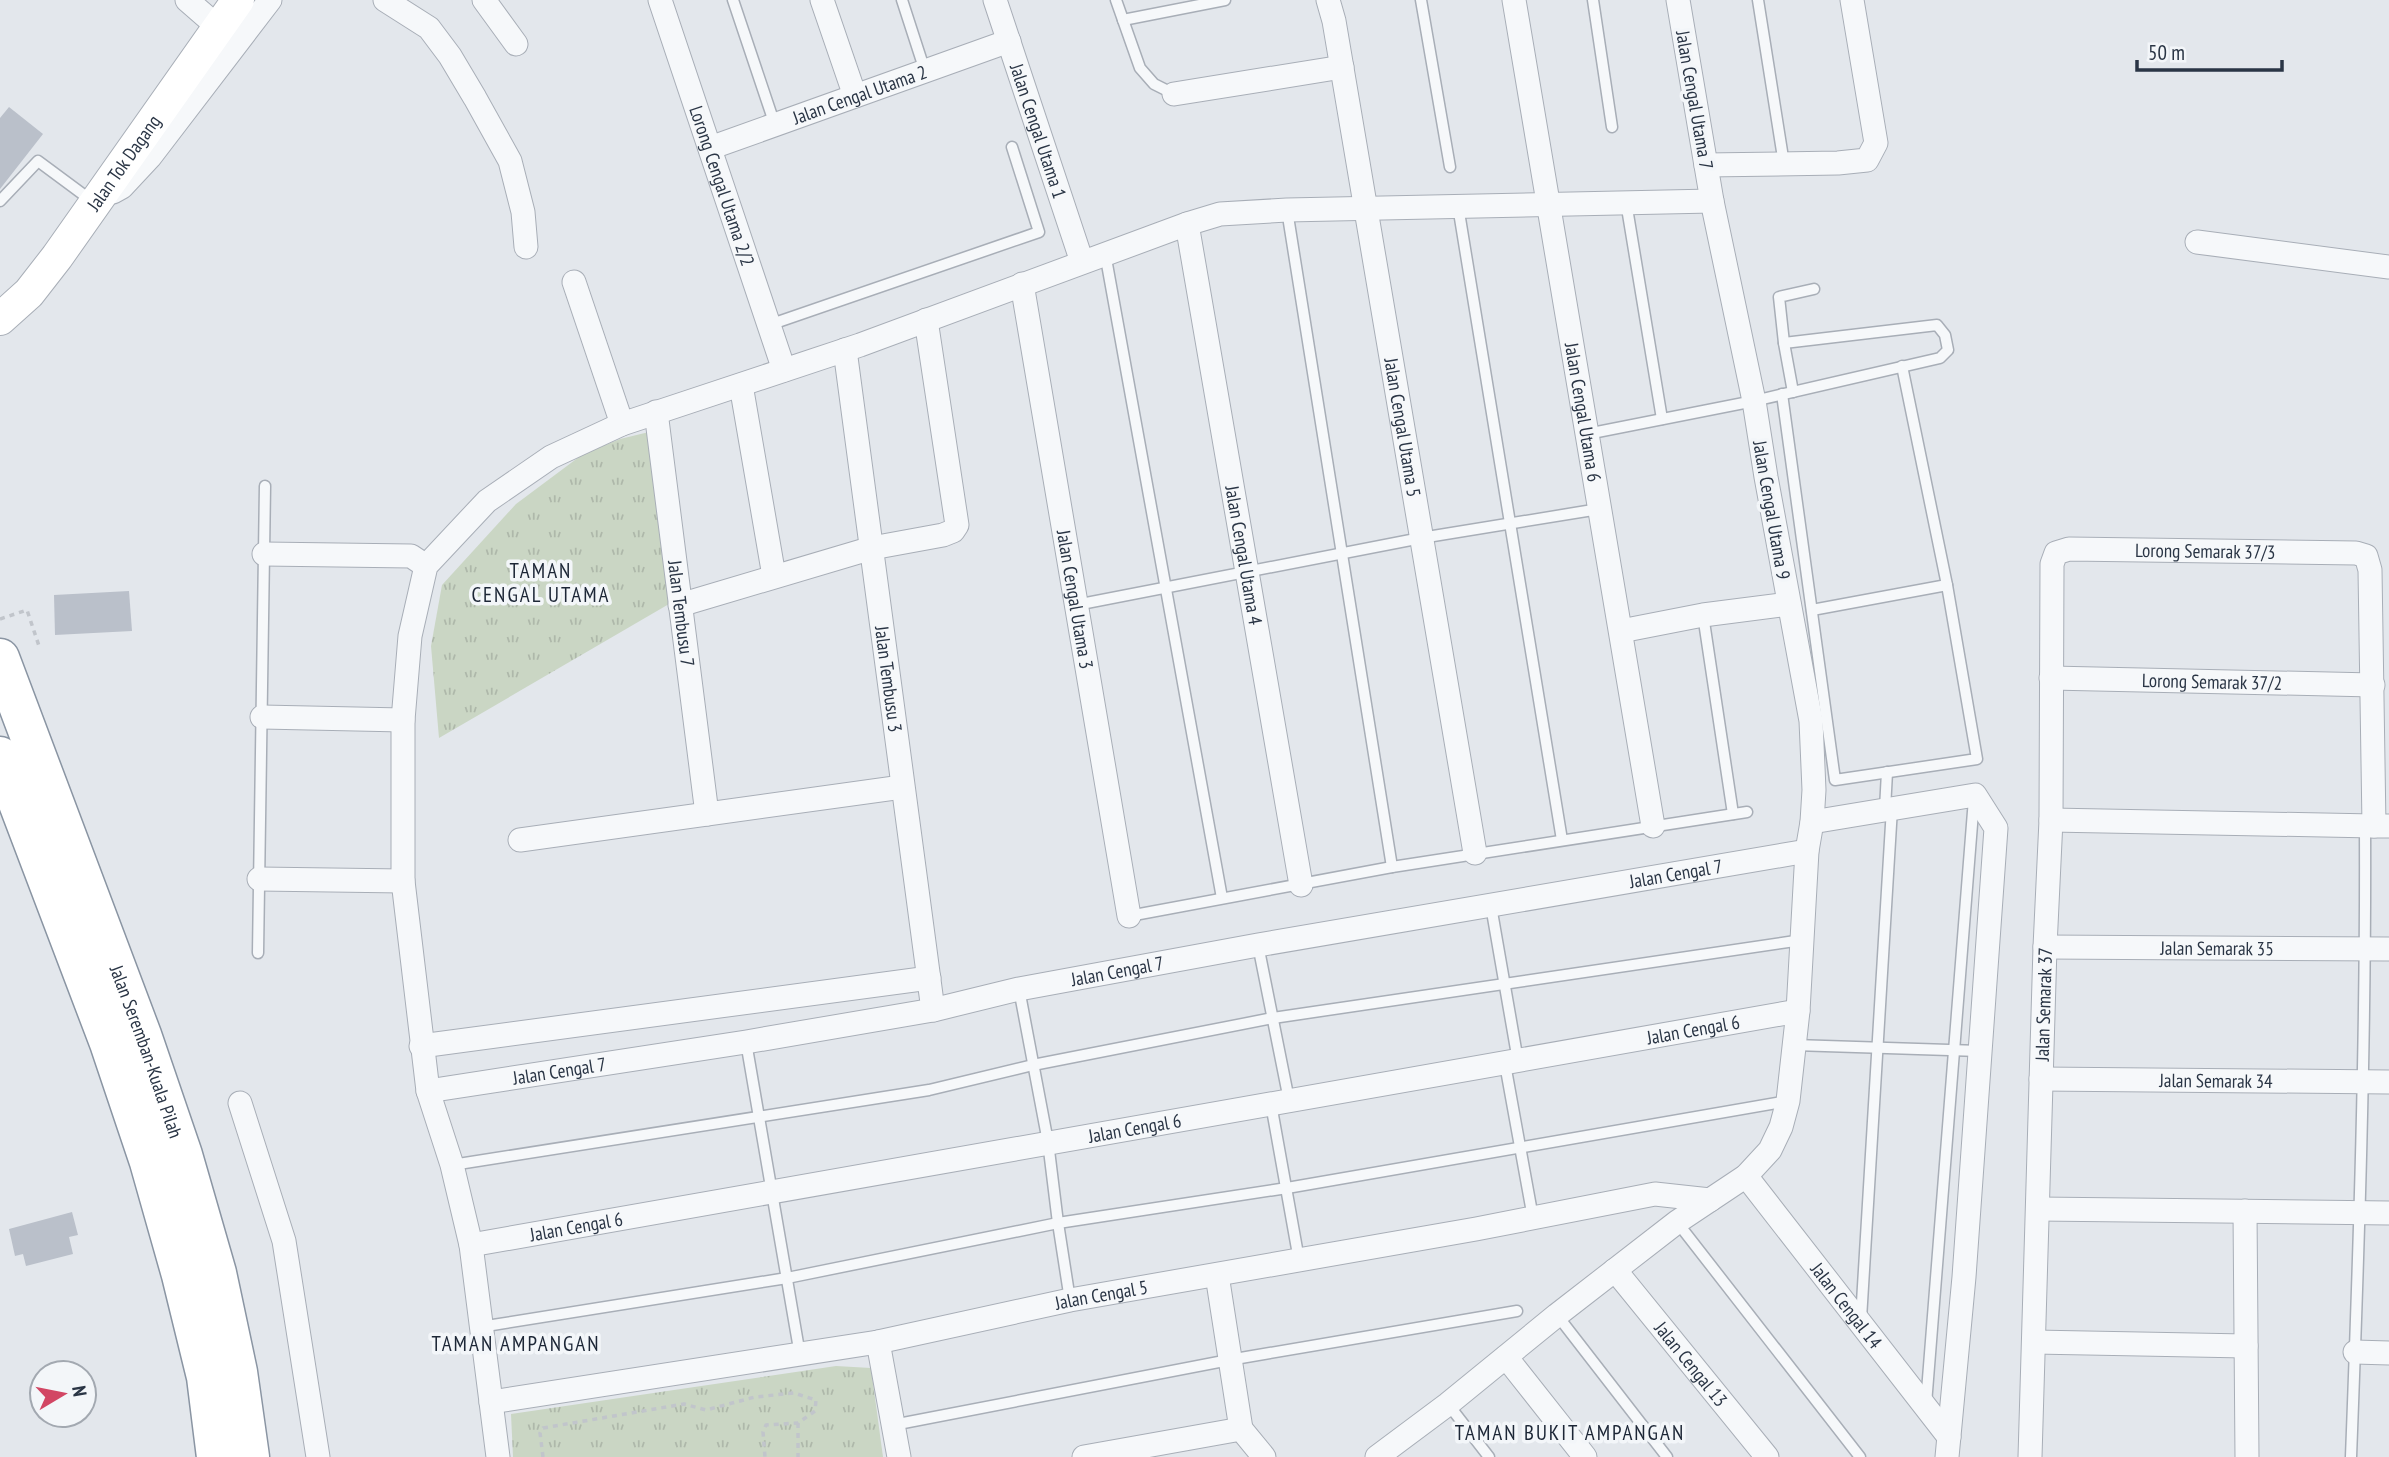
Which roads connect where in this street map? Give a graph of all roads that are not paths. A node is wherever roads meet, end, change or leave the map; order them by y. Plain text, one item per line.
1 (187, 0) edge
2 (238, 0) edge
3 (270, 0) edge
4 (384, 0) edge
5 (484, 0) edge
6 (660, 0) edge
7 (733, 0) edge
8 (822, 0) edge
9 (902, 0) edge
10 (995, 0) edge
11 (1116, 0) edge
12 (1225, 0) edge
13 (1328, 0) edge
14 (1421, 0) edge
15 (1514, 0) edge
16 (1593, 0) edge
17 (1678, 0) edge
18 (1758, 0) edge
19 (1852, 0) edge
20 (1123, 20) junction
21 (218, 27) junction
22 (1009, 41) junction
23 (516, 44) dead end
24 (1342, 67) junction
25 (926, 71) junction
26 (1174, 94) joint
27 (855, 96) junction
28 (775, 125) junction
29 (1612, 127) dead end
30 (1012, 147) dead end
31 (710, 148) junction
32 (1784, 164) junction
33 (1706, 165) junction
34 (1450, 167) dead end
35 (0, 201) edge
36 (1712, 201) junction
37 (1626, 202) junction
38 (94, 203) junction
39 (1548, 204) junction
40 (1458, 206) junction
41 (1364, 208) junction
42 (1287, 210) junction
43 (1187, 224) junction
44 (2197, 242) dead end
45 (526, 247) dead end
46 (1105, 253) junction
47 (1082, 262) junction
48 (2389, 267) edge
49 (574, 282) dead end
50 (1022, 284) junction
51 (1814, 289) dead end
52 (2, 317) edge
53 (926, 320) junction
54 (769, 325) junction
55 (1784, 343) junction
56 (845, 349) junction
57 (1902, 366) junction
58 (784, 370) junction
59 (741, 385) junction
60 (1788, 393) junction
61 (1754, 401) junction
62 (656, 412) junction
63 (1662, 419) junction
64 (622, 425) junction
65 (1587, 434) junction
66 (265, 486) dead end
67 (1600, 509) junction
68 (1510, 524) junction
69 (1421, 538) junction
70 (872, 548) junction
71 (1342, 552) junction
72 (2056, 552) joint
73 (264, 554) junction
74 (426, 566) junction
75 (1247, 570) junction
76 (774, 576) junction
77 (1947, 585) junction
78 (1166, 586) junction
79 (1789, 604) junction
80 (680, 605) junction
81 (1076, 605) junction
82 (1812, 610) junction
83 (1703, 615) junction
84 (1621, 631) junction
85 (0, 658) edge
86 (2051, 678) junction
87 (2373, 685) junction
88 (262, 717) junction
89 (403, 720) junction
90 (0, 755) edge
91 (1887, 772) junction
92 (902, 787) junction
93 (1975, 795) junction
94 (21, 798) edge
95 (1889, 809) junction
96 (1747, 812) dead end
97 (707, 814) junction
98 (1733, 814) junction
99 (2051, 820) junction
100 (1812, 822) junction
101 (1653, 826) junction
102 (2376, 826) edge
103 (520, 840) dead end
104 (1562, 840) junction
105 (1807, 851) junction
106 (1475, 853) junction
107 (1392, 867) junction
108 (259, 878) junction
109 (403, 881) junction
110 (1301, 885) junction
111 (1222, 898) junction
112 (1491, 906) junction
113 (1129, 916) joint
114 (1802, 940) junction
115 (1258, 946) junction
116 (2045, 947) junction
117 (2366, 949) junction
118 (2389, 949) edge
119 (258, 953) dead end
120 (929, 978) junction
121 (1506, 983) junction
122 (1019, 989) junction
123 (933, 1010) junction
124 (1798, 1011) junction
125 (1273, 1018) junction
126 (746, 1042) junction
127 (1794, 1045) junction
128 (421, 1046) junction
129 (1878, 1046) junction
130 (1954, 1050) junction
131 (1980, 1051) junction
132 (1512, 1062) junction
133 (1033, 1065) junction
134 (2041, 1080) junction
135 (2389, 1082) edge
136 (2362, 1083) junction
137 (428, 1091) junction
138 (1788, 1101) junction
139 (1280, 1102) junction
140 (240, 1103) dead end
141 (759, 1117) junction
142 (1048, 1142) junction
143 (1521, 1146) junction
144 (452, 1165) junction
145 (1746, 1176) junction
146 (1287, 1188) junction
147 (772, 1193) junction
148 (1710, 1200) junction
149 (2038, 1209) junction
150 (2245, 1211) junction
151 (2360, 1213) junction
152 (2389, 1213) edge
153 (1533, 1218) junction
154 (1058, 1223) junction
155 (1677, 1223) junction
156 (471, 1245) junction
157 (1300, 1260) junction
158 (1615, 1270) junction
159 (1217, 1275) junction
160 (787, 1278) junction
161 (1070, 1300) junction
162 (1517, 1311) dead end
163 (1556, 1315) junction
164 (1861, 1324) junction
165 (480, 1327) junction
166 (878, 1342) junction
167 (2034, 1342) junction
168 (2246, 1346) junction
169 (2355, 1352) junction
170 (2389, 1353) edge
171 (800, 1355) junction
172 (1506, 1357) junction
173 (1229, 1360) junction
174 (491, 1402) junction
175 (1448, 1404) junction
176 (1926, 1406) junction
177 (893, 1425) junction
178 (1241, 1429) junction
179 (1948, 1447) edge
180 (1383, 1455) edge
181 (216, 1457) edge
182 (250, 1457) edge
183 (318, 1457) edge
184 (498, 1457) edge
185 (899, 1457) edge
186 (1084, 1457) edge
187 (1264, 1457) edge
188 (1489, 1457) edge
189 (1585, 1457) edge
190 (1667, 1457) edge
191 (1767, 1457) edge
192 (1860, 1457) edge
193 (2030, 1457) edge
194 (2247, 1457) edge
195 (2351, 1457) edge

1 - 21 street
2 - 21 street, Jalan Tok Dagang
3 - 38 street
4 - 45 street
5 - 23 street
6 - 31 street, Lorong Cengal Utama 2/2
7 - 28 lane
8 - 27 street
9 - 25 lane
10 - 22 street, Jalan Cengal Utama 1
11 - 20 lane
12 - 20 lane
13 - 24 street, Jalan Cengal Utama 5
14 - 34 lane
15 - 39 street, Jalan Cengal Utama 6
16 - 29 lane
17 - 33 street, Jalan Cengal Utama 7
18 - 32 lane
19 - 32 street
20 - 26 lane
21 - 38 street, Jalan Tok Dagang
22 - 25 street, Jalan Cengal Utama 2
22 - 47 street, Jalan Cengal Utama 1
24 - 26 street
24 - 41 street, Jalan Cengal Utama 5
25 - 27 street, Jalan Cengal Utama 2
27 - 28 street, Jalan Cengal Utama 2
28 - 31 street, Jalan Cengal Utama 2
30 - 54 lane
31 - 54 street, Lorong Cengal Utama 2/2
32 - 33 street
33 - 36 street, Jalan Cengal Utama 7
35 - 38 lane
36 - 37 street
36 - 61 street, Jalan Cengal Utama 9
37 - 39 street
37 - 63 lane
38 - 52 street, Jalan Tok Dagang
39 - 40 street
39 - 65 street, Jalan Cengal Utama 6
40 - 41 street
40 - 68 lane
41 - 42 street
41 - 69 street, Jalan Cengal Utama 5
42 - 43 street
42 - 71 lane
43 - 46 street
43 - 75 street, Jalan Cengal Utama 4
44 - 48 street
46 - 47 street
46 - 78 lane
47 - 50 street
49 - 64 street
50 - 53 street
50 - 81 street, Jalan Cengal Utama 3
51 - 55 lane
53 - 56 street
53 - 70 street
54 - 58 street, Lorong Cengal Utama 2/2
55 - 57 lane
55 - 60 lane
56 - 58 street
56 - 70 street, Jalan Tembusu 3
57 - 60 lane
57 - 77 lane
58 - 59 street
59 - 62 street
59 - 76 street
60 - 61 lane
60 - 82 lane
61 - 63 lane
61 - 79 street, Jalan Cengal Utama 9
62 - 64 street
62 - 80 street, Jalan Tembusu 7
63 - 65 lane
64 - 74 street
65 - 67 street, Jalan Cengal Utama 6
66 - 73 lane
67 - 68 lane
67 - 84 street, Jalan Cengal Utama 6
68 - 69 lane
68 - 104 lane
69 - 71 lane
69 - 106 street, Jalan Cengal Utama 5
70 - 76 street
70 - 92 street, Jalan Tembusu 3
71 - 75 lane
71 - 107 lane
72 - 86 street, Jalan Semarak 37
72 - 87 street, Lorong Semarak 37/3
73 - 74 street
73 - 88 lane
74 - 89 street
75 - 78 lane
75 - 110 street, Jalan Cengal Utama 4
76 - 80 street
77 - 82 lane
77 - 91 lane
78 - 81 lane
78 - 111 lane
79 - 83 street
79 - 100 street, Jalan Cengal Utama 9
80 - 97 street, Jalan Tembusu 7
81 - 113 street, Jalan Cengal Utama 3
82 - 91 lane
83 - 84 street
83 - 98 lane
84 - 101 street, Jalan Cengal Utama 6
85 - 94 highway, Jalan Seremban-Kuala Pilah
86 - 87 street, Lorong Semarak 37/2
86 - 99 street, Jalan Semarak 37
87 - 102 street
88 - 89 street
88 - 108 lane
89 - 109 street
90 - 94 highway, Jalan Seremban-Kuala Pilah
91 - 95 lane
92 - 97 street
92 - 120 street, Jalan Tembusu 3
93 - 95 street
93 - 130 lane
93 - 131 street
94 - 181 highway, Jalan Seremban-Kuala Pilah
94 - 182 highway, Jalan Seremban-Kuala Pilah
95 - 100 street
95 - 129 lane
96 - 98 lane
97 - 103 street
98 - 101 lane
99 - 102 street
99 - 116 street, Jalan Semarak 37
100 - 105 street, Jalan Cengal Utama 9
101 - 104 lane
102 - 117 lane
104 - 106 lane
105 - 112 street, Jalan Cengal 7
105 - 114 street, Jalan Cengal Utama 9
106 - 107 lane
107 - 110 lane
108 - 109 street
108 - 119 lane
109 - 128 street
110 - 111 lane
111 - 113 lane
112 - 115 street, Jalan Cengal 7
112 - 121 lane
114 - 121 lane
114 - 124 street, Jalan Cengal Utama 9
115 - 122 street, Jalan Cengal 7
115 - 125 lane
116 - 117 street, Jalan Semarak 35
116 - 134 street, Jalan Semarak 37
117 - 118 street, Jalan Semarak 35
117 - 136 lane
120 - 123 street, Jalan Tembusu 3
120 - 128 street
121 - 125 lane
121 - 132 lane
122 - 123 street, Jalan Cengal 7
122 - 133 lane
123 - 126 street, Jalan Cengal 7
124 - 127 street, Jalan Cengal Utama 9
124 - 132 street, Jalan Cengal 6
125 - 133 lane
125 - 139 lane
126 - 137 street, Jalan Cengal 7
126 - 141 lane
127 - 129 lane
127 - 138 street, Jalan Cengal Utama 9
128 - 137 street
129 - 130 lane
129 - 164 lane
130 - 131 lane
130 - 176 lane
131 - 179 street
132 - 139 street, Jalan Cengal 6
132 - 143 lane
133 - 141 lane
133 - 142 lane
134 - 136 street, Jalan Semarak 34
134 - 149 street, Jalan Semarak 37
135 - 136 street, Jalan Semarak 34
136 - 151 lane
137 - 144 street
138 - 143 lane
138 - 145 street, Jalan Cengal Utama 9
139 - 142 street, Jalan Cengal 6
139 - 146 lane
140 - 183 street
141 - 144 lane
141 - 147 lane
142 - 147 street, Jalan Cengal 6
142 - 154 lane
143 - 146 lane
143 - 153 lane
144 - 156 street
145 - 148 street, Jalan Cengal Utama 9
145 - 164 street, Jalan Cengal 14
146 - 154 lane
146 - 157 lane
147 - 156 street, Jalan Cengal 6
147 - 160 lane
148 - 153 street, Jalan Cengal 5
148 - 155 street, Jalan Cengal Utama 9
149 - 150 street
149 - 167 street, Jalan Semarak 37
150 - 151 street
150 - 168 street
151 - 152 street
151 - 169 lane
153 - 157 street, Jalan Cengal 5
154 - 160 lane
154 - 161 lane
155 - 158 street, Jalan Cengal Utama 9
155 - 192 lane
156 - 165 street
157 - 159 street, Jalan Cengal 5
158 - 163 street, Jalan Cengal Utama 9
158 - 191 street, Jalan Cengal 13
159 - 161 street, Jalan Cengal 5
159 - 173 street
160 - 165 lane
160 - 171 lane
161 - 166 street, Jalan Cengal 5
162 - 173 lane
163 - 172 street, Jalan Cengal Utama 9
163 - 190 lane
164 - 176 street, Jalan Cengal 14
165 - 174 street
166 - 171 street, Jalan Cengal 5
166 - 177 street
167 - 168 street
167 - 193 street, Jalan Semarak 37
168 - 194 street
169 - 170 street
169 - 195 lane
171 - 174 street, Jalan Cengal 5
172 - 175 street, Jalan Cengal Utama 9
172 - 189 street
173 - 177 lane
173 - 178 street
174 - 184 street
175 - 180 street, Jalan Cengal Utama 9
175 - 188 lane
176 - 179 street, Jalan Cengal 14
177 - 185 street
178 - 186 street
178 - 187 street

